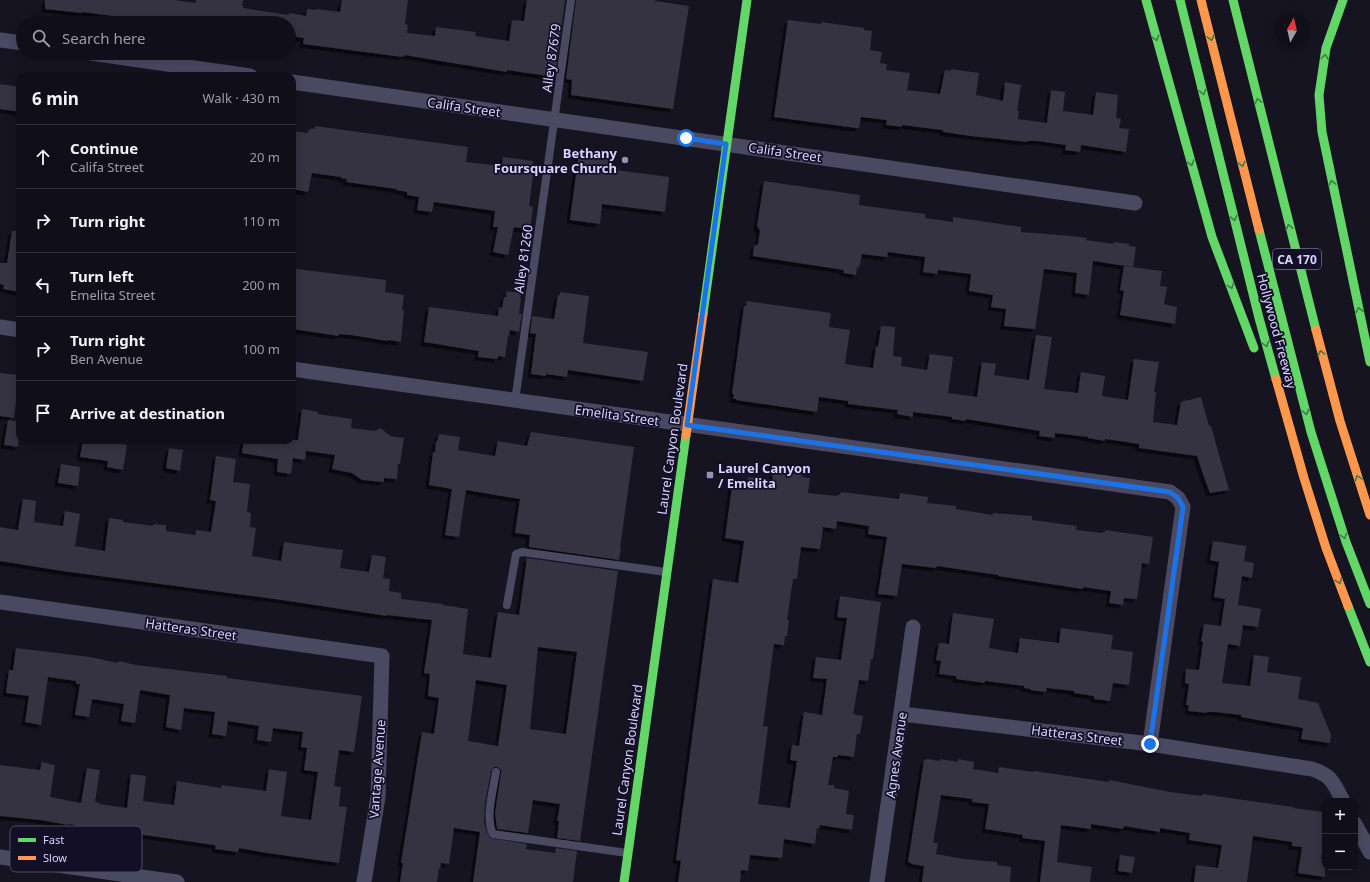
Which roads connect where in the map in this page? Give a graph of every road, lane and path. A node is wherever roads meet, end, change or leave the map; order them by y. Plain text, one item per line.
1 (571, 0) edge
2 (747, 0) edge
3 (1146, 0) edge
4 (1180, 0) edge
5 (1201, 0) edge
6 (1233, 0) edge
7 (1343, 0) edge
8 (0, 40) edge
9 (16, 42) edge
10 (139, 60) edge
11 (222, 72) edge
12 (296, 83) edge
13 (554, 120) junction
14 (726, 144) junction
15 (1135, 203) dead end
16 (0, 327) edge
17 (16, 329) edge
18 (1256, 354) dead end
19 (1370, 362) edge
20 (296, 370) edge
21 (1268, 383) dead end
22 (515, 401) junction
23 (687, 425) junction
24 (1304, 478) junction
25 (1370, 515) edge
26 (667, 572) junction
27 (0, 602) edge
28 (1370, 604) edge
29 (506, 605) dead end
30 (913, 627) dead end
31 (382, 656) joint
32 (1370, 662) edge
33 (902, 714) junction
34 (1150, 744) junction
35 (496, 772) dead end
36 (1341, 798) edge
37 (1358, 830) edge
38 (1370, 852) edge
39 (627, 853) junction
40 (0, 857) edge
41 (10, 859) edge
42 (81, 872) edge
43 (114, 878) edge
44 (177, 882) edge
45 (364, 882) edge
46 (624, 882) edge
47 (877, 882) edge

1 - 13 lane, Alley 87679
2 - 14 main road, Laurel Canyon Boulevard
3 -> 18 main road
4 -> 24 main road, Hollywood Freeway
5 -> 28 main road
25 -> 6 main road, CA 170
19 -> 7 main road
8 - 9 street
10 - 11 street
12 - 13 street, Califa Street
13 - 14 street, Califa Street
13 - 22 lane, Alley 81260
14 - 15 street, Califa Street
14 - 23 main road, Laurel Canyon Boulevard
16 - 17 street
20 - 22 street, Emelita Street
21 - 24 main road
22 - 23 street, Emelita Street
23 - 26 main road, Laurel Canyon Boulevard
23 - 34 street, Emelita Street
24 -> 32 main road, Hollywood Freeway
26 - 29 lane
26 - 39 main road, Laurel Canyon Boulevard
27 - 31 street, Hatteras Street
30 - 33 street, Agnes Avenue
31 - 45 street, Vantage Avenue
33 - 34 street, Hatteras Street
33 - 47 street, Agnes Avenue
34 - 36 street, Hatteras Street
35 - 39 lane
37 - 38 street
39 - 46 main road, Laurel Canyon Boulevard
40 - 41 street
42 - 43 street
43 - 44 street

